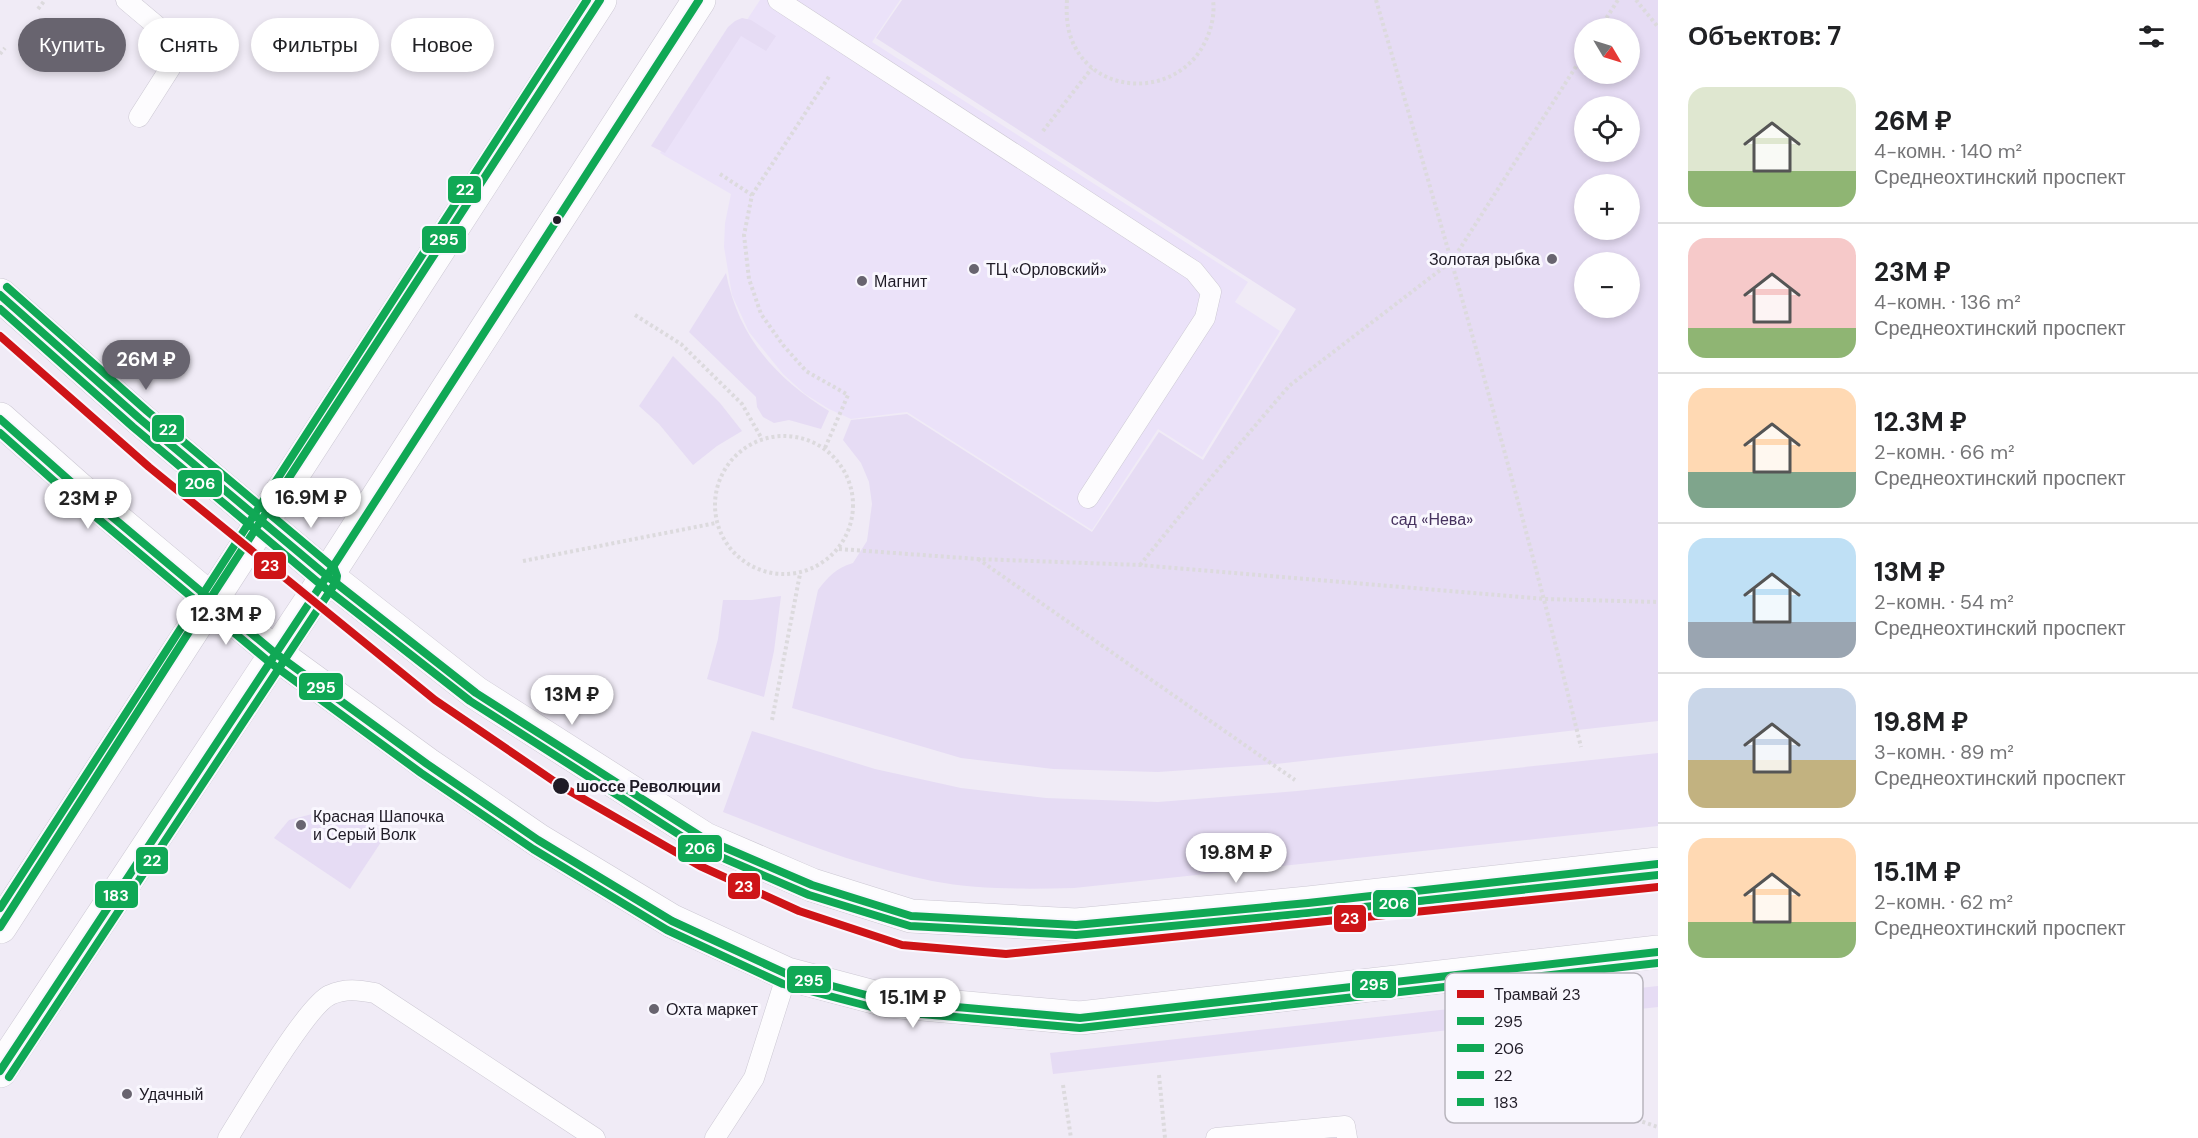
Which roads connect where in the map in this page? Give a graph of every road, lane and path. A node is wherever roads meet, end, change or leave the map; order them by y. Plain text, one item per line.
1 (45, 0) edge
2 (126, 0) edge
3 (600, 0) edge
4 (699, 0) edge
5 (778, 0) edge
6 (1067, 0) edge
7 (1213, 0) edge
8 (1376, 0) edge
9 (1618, 0) edge
10 (1636, 0) edge
11 (38, 9) dead end
12 (1606, 18) edge
13 (1658, 27) edge
14 (849, 46) junction
15 (5, 48) dead end
16 (0, 54) edge
17 (1092, 68) junction
18 (1574, 70) edge
19 (139, 117) dead end
20 (1041, 133) dead end
21 (720, 174) dead end
22 (752, 195) junction
23 (1452, 261) junction
24 (0, 295) edge
25 (635, 315) dead end
26 (0, 419) edge
27 (762, 439) junction
28 (825, 448) junction
29 (1088, 498) dead end
30 (262, 522) junction
31 (716, 523) junction
32 (838, 549) junction
33 (978, 559) junction
34 (523, 561) dead end
35 (1140, 565) junction
36 (800, 574) junction
37 (327, 576) junction
38 (1545, 599) junction
39 (210, 600) junction
40 (1658, 602) edge
41 (275, 653) junction
42 (772, 720) dead end
43 (1581, 747) dead end
44 (1295, 780) dead end
45 (1658, 864) edge
46 (0, 927) edge
47 (1658, 952) edge
48 (1474, 973) edge
49 (787, 974) junction
50 (1445, 976) edge
51 (0, 1071) edge
52 (1159, 1074) dead end
53 (1063, 1085) dead end
54 (1643, 1122) edge
55 (1658, 1127) edge
56 (228, 1138) edge
57 (595, 1138) edge
58 (715, 1138) edge
59 (1071, 1138) edge
60 (1165, 1138) edge
61 (1216, 1138) edge
62 (1347, 1138) edge

1 - 11 path
2 - 19 lane
3 - 30 main road
4 - 37 main road
5 - 14 lane
6 - 17 path
7 - 17 path
8 - 23 path
9 - 12 path
10 - 13 path
14 - 22 path
14 - 29 lane
15 - 16 path
17 - 20 path
18 - 23 path
21 - 22 path
22 - 28 path
23 - 35 path
23 - 38 path
24 - 30 main road
25 - 27 path
26 - 39 main road
27 - 28 path
27 - 31 path
28 - 32 path
30 - 37 main road
30 - 39 main road
31 - 34 path
31 - 36 path
32 - 33 path
32 - 36 path
33 - 35 path
33 - 44 path
35 - 38 path
36 - 42 path
37 - 41 main road
37 - 45 main road
38 - 40 path
38 - 43 path
39 - 41 main road
39 - 46 main road
41 - 49 main road
41 - 51 main road
47 - 48 main road
49 - 50 main road
49 - 58 lane
52 - 60 path
53 - 59 path
54 - 55 path
56 - 57 lane
61 - 62 lane

